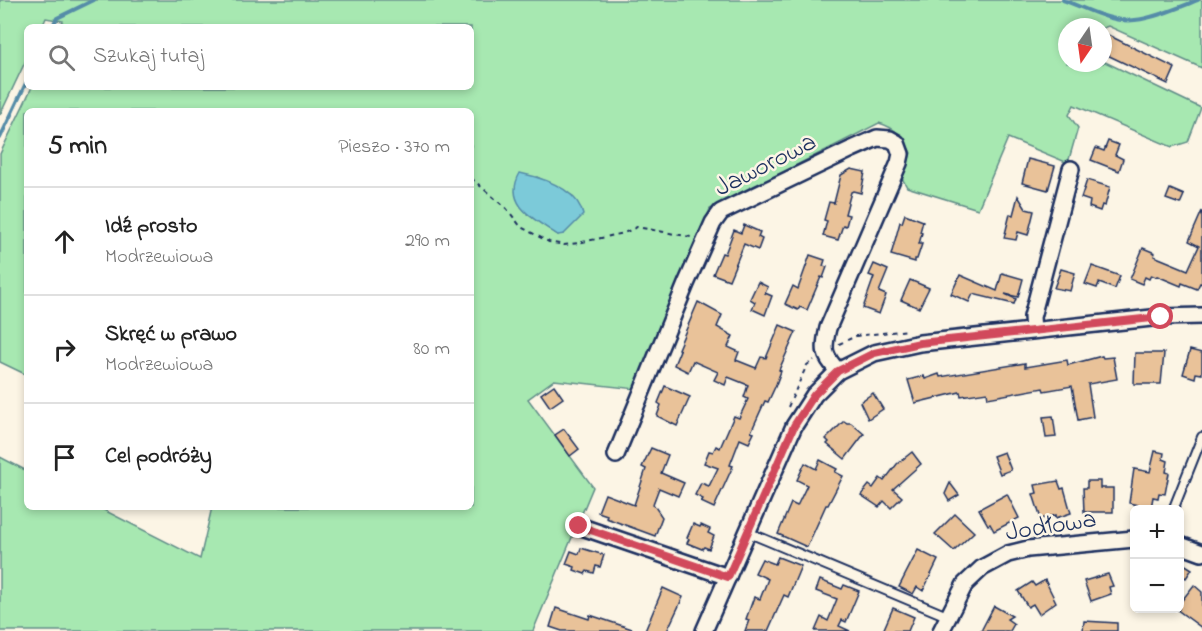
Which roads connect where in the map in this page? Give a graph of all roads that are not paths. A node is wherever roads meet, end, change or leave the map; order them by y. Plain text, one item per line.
1 (1071, 169) dead end
2 (1202, 316) edge
3 (1033, 330) junction
4 (838, 371) junction
5 (1202, 437) edge
6 (616, 455) dead end
7 (1175, 505) edge
8 (579, 526) dead end
9 (747, 532) junction
10 (1130, 539) edge
11 (1184, 547) edge
12 (1202, 553) edge
13 (728, 577) junction
14 (947, 616) junction
15 (704, 631) edge
16 (941, 631) edge

1 - 3 street
2 - 3 street
3 - 4 street
4 - 6 street, Jaworowa
4 - 9 street
5 - 7 lane
8 - 13 street
9 - 13 street
9 - 14 lane
10 - 14 street, Jodłowa
11 - 12 street
13 - 15 street
14 - 16 street, Jodłowa

